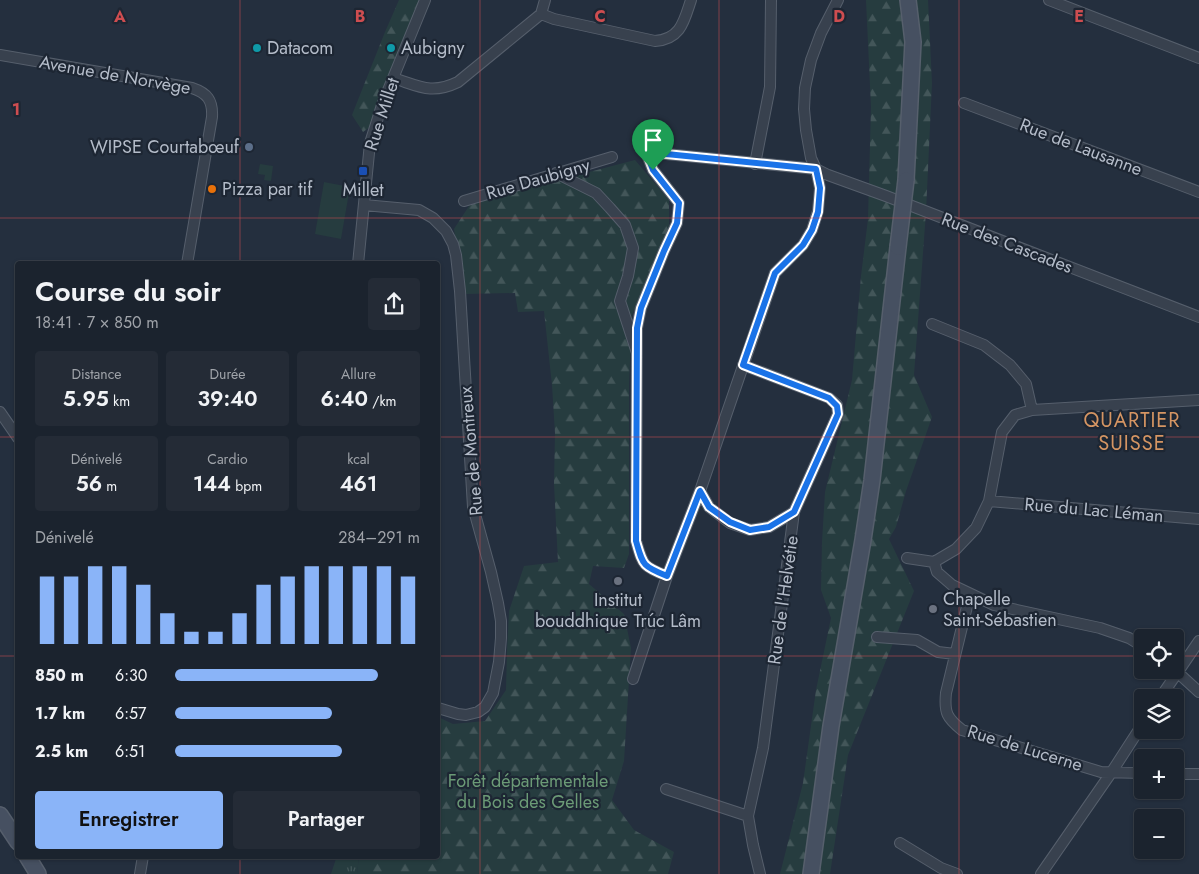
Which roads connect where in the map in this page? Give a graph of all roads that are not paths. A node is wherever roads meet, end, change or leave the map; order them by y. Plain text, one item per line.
1 (426, 0) edge
2 (546, 0) edge
3 (691, 0) edge
4 (771, 0) edge
5 (838, 0) edge
6 (908, 0) edge
7 (1049, 0) edge
8 (541, 14) junction
9 (0, 55) edge
10 (1199, 58) edge
11 (393, 78) junction
12 (964, 103) dead end
13 (612, 157) dead end
14 (755, 164) junction
15 (816, 169) junction
16 (556, 173) junction
17 (1199, 192) edge
18 (464, 200) dead end
19 (364, 205) junction
20 (188, 261) edge
21 (358, 261) edge
22 (1199, 317) edge
23 (932, 324) dead end
24 (637, 353) junction
25 (743, 365) junction
26 (1199, 400) edge
27 (1032, 410) junction
28 (0, 412) edge
29 (15, 434) edge
30 (700, 491) junction
31 (989, 500) junction
32 (794, 512) junction
33 (1199, 519) edge
34 (907, 558) dead end
35 (934, 562) junction
36 (667, 576) junction
37 (970, 594) junction
38 (877, 637) dead end
39 (1134, 641) edge
40 (1199, 641) edge
41 (955, 654) junction
42 (1184, 661) edge
43 (1184, 678) edge
44 (633, 679) dead end
45 (1199, 692) edge
46 (440, 709) edge
47 (1134, 737) edge
48 (1111, 773) junction
49 (1134, 773) edge
50 (1184, 774) edge
51 (1199, 774) edge
52 (666, 789) dead end
53 (0, 815) edge
54 (748, 816) junction
55 (15, 838) edge
56 (900, 843) dead end
57 (29, 859) edge
58 (142, 859) edge
59 (38, 874) edge
60 (140, 874) edge
61 (760, 874) edge
62 (811, 874) edge
63 (956, 874) edge
64 (1041, 874) edge

1 - 11 street, Rue Millet
2 - 8 street
3 - 8 street
4 - 14 street
5 - 15 street
6 - 62 main road, bridge
7 - 10 street
8 - 11 street
9 - 20 street, Avenue de Norvège
11 - 19 street, Rue Millet
12 - 17 street, Rue de Lausanne
13 - 16 street, Rue Daubigny
14 - 15 street
14 - 24 street
15 - 22 street, Rue des Cascades
15 - 25 street
16 - 18 street, Rue Daubigny
16 - 24 street
19 - 21 street, Rue Millet
19 - 46 street, Rue de Montreux
23 - 27 street
24 - 36 street
25 - 30 street
25 - 32 street, Rue de l'Helvétie
26 - 27 street
27 - 31 street
28 - 29 street
30 - 32 street
30 - 36 street
31 - 33 street, Rue du Lac Léman
31 - 35 street
32 - 54 street, Rue de l'Helvétie
34 - 35 street
35 - 37 street
36 - 44 street
37 - 39 street
37 - 41 street, Rue de Lucerne
38 - 41 street
40 - 42 street
41 - 48 street, Rue de Lucerne
43 - 45 street
47 - 48 street
48 - 49 street, Rue de Lucerne
48 - 64 street
50 - 51 street
52 - 54 street
53 - 55 main road
54 - 61 street, Rue de l'Helvétie
56 - 63 street
57 - 59 main road
58 - 60 street

